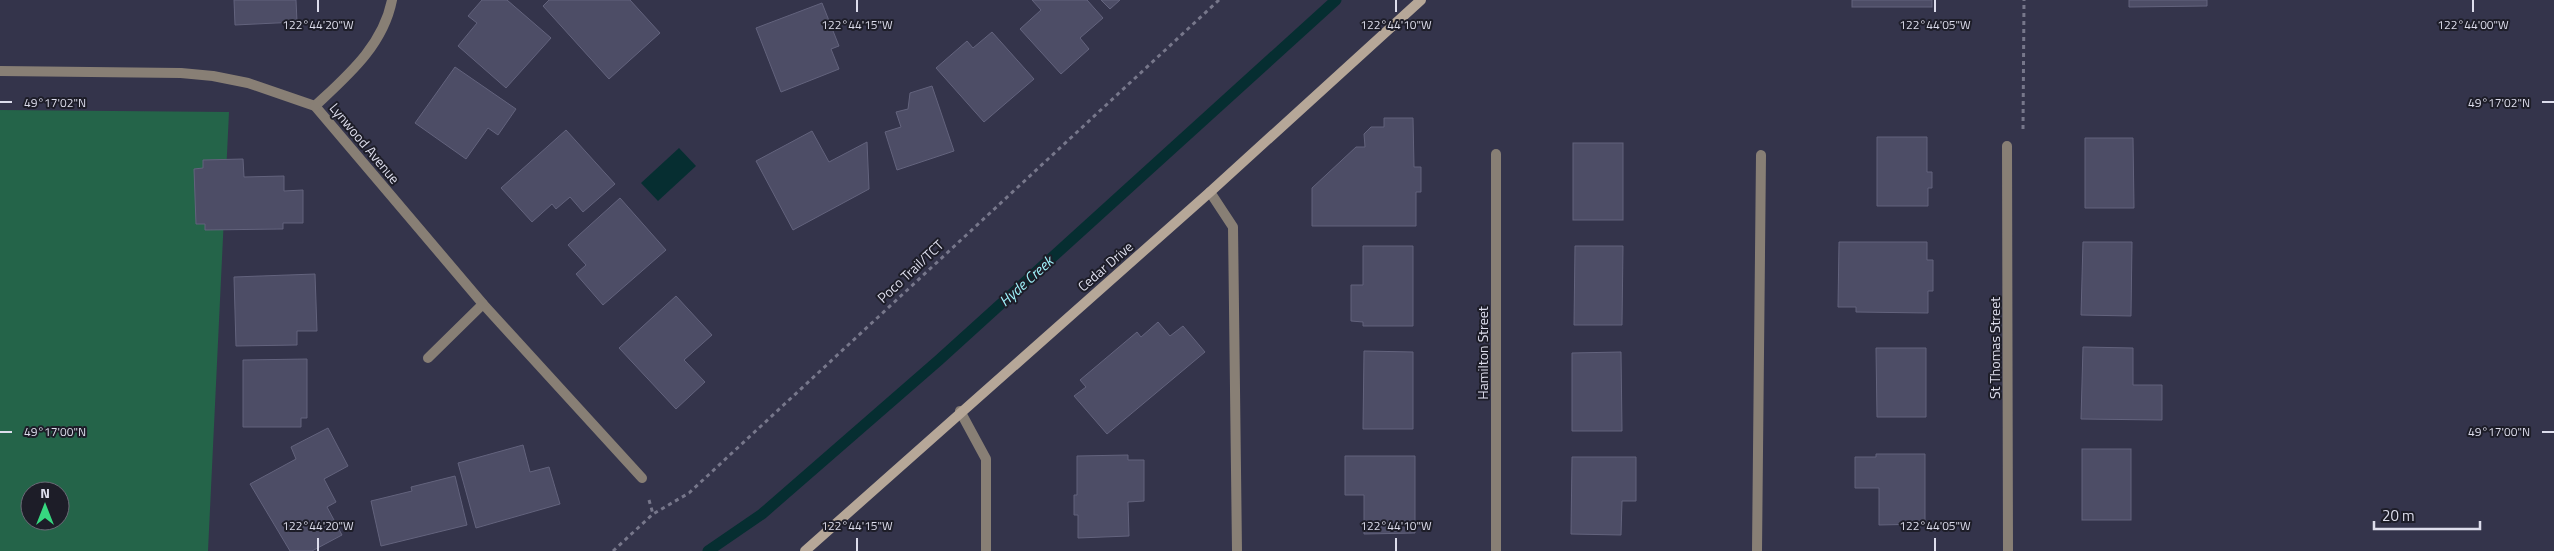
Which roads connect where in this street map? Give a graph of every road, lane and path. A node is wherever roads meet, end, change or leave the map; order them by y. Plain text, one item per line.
1 (392, 0) edge
2 (1219, 0) edge
3 (1421, 0) edge
4 (2024, 0) edge
5 (0, 71) edge
6 (316, 106) junction
7 (2007, 146) joint
8 (1496, 154) dead end
9 (1761, 155) dead end
10 (1210, 192) junction
11 (484, 304) junction
12 (428, 358) dead end
13 (960, 411) junction
14 (642, 478) dead end
15 (613, 551) edge
16 (805, 551) edge
17 (986, 551) edge
18 (1237, 551) edge
19 (1496, 551) edge
20 (1757, 551) edge
21 (2008, 551) edge

1 - 6 street
2 - 15 path, Poco Trail/TCT
3 - 10 street, Cedar Drive
4 - 7 path
5 - 6 street, Lynwood Avenue
6 - 11 street, Lynwood Avenue
7 - 21 street, St Thomas Street
8 - 19 street, Hamilton Street
9 - 20 street
10 - 13 street, Cedar Drive
10 - 18 street
11 - 12 street
11 - 14 street, Lynwood Avenue
13 - 16 street, Cedar Drive
13 - 17 street

